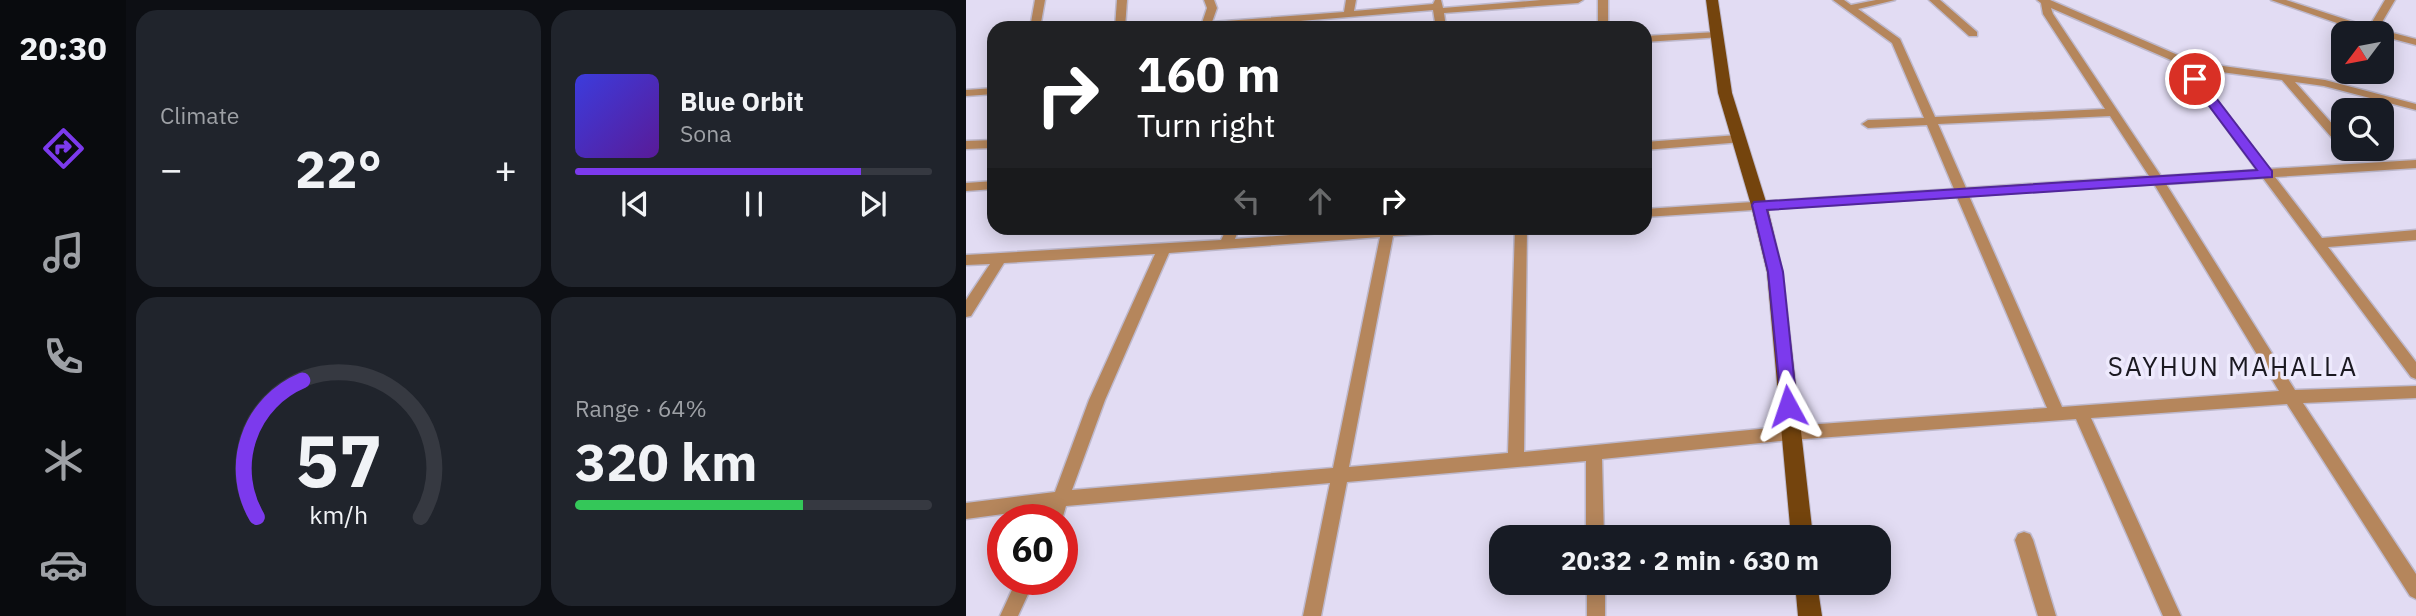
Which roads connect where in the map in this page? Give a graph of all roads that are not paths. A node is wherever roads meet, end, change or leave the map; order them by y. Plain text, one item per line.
1 (1040, 0) edge
2 (1122, 0) edge
3 (1209, 0) edge
4 (1351, 0) edge
5 (1578, 0) edge
6 (1603, 0) edge
7 (1712, 0) edge
8 (1838, 0) edge
9 (1890, 0) edge
10 (1934, 0) edge
11 (2276, 0) edge
12 (2390, 0) edge
13 (2044, 1) edge
14 (1530, 2) edge
15 (1438, 5) edge
16 (1850, 8) junction
17 (1349, 14) junction
18 (1036, 21) edge
19 (1120, 21) edge
20 (1208, 21) edge
21 (1266, 21) edge
22 (1603, 21) edge
23 (2340, 21) edge
24 (2378, 21) edge
25 (1973, 34) dead end
26 (1717, 35) junction
27 (2394, 35) edge
28 (1652, 39) edge
29 (2416, 42) edge
30 (2192, 65) junction
31 (2284, 76) junction
32 (987, 92) edge
33 (966, 93) edge
34 (2416, 107) edge
35 (2114, 112) junction
36 (1933, 121) junction
37 (1868, 124) dead end
38 (2331, 130) edge
39 (1738, 139) junction
40 (987, 144) edge
41 (966, 145) edge
42 (1652, 145) edge
43 (2416, 164) edge
44 (2267, 174) junction
45 (2158, 180) junction
46 (987, 186) edge
47 (966, 187) edge
48 (1963, 191) junction
49 (1759, 205) junction
50 (1652, 213) edge
51 (1230, 235) edge
52 (1330, 235) edge
53 (1387, 235) edge
54 (1521, 235) edge
55 (2416, 235) edge
56 (2319, 243) junction
57 (1226, 244) junction
58 (1164, 249) junction
59 (1000, 258) junction
60 (966, 260) edge
61 (966, 312) edge
62 (2416, 373) edge
63 (2416, 392) edge
64 (2291, 397) junction
65 (2080, 411) junction
66 (2057, 413) junction
67 (1791, 433) junction
68 (1594, 453) junction
69 (1516, 460) junction
70 (1339, 474) junction
71 (1062, 499) junction
72 (1060, 504) edge
73 (966, 511) edge
74 (1595, 525) edge
75 (1801, 525) edge
76 (2024, 540) dead end
77 (2416, 590) edge
78 (1019, 595) edge
79 (1596, 595) edge
80 (1807, 595) edge
81 (1009, 616) edge
82 (1312, 616) edge
83 (1596, 616) edge
84 (1810, 616) edge
85 (2047, 616) edge
86 (2172, 616) edge

1 - 18 street
2 - 19 street
3 - 20 street
4 - 17 street
5 - 14 street
6 - 22 street
7 - 26 main road
8 - 16 street
9 - 16 street
10 - 25 street
11 - 23 street
12 - 24 street
13 - 30 street
13 - 35 street
14 - 15 street
15 - 17 street
16 - 36 street
17 - 21 street
26 - 28 street
26 - 39 main road
27 - 29 street
30 - 31 street
30 - 44 street
31 - 34 street
31 - 38 street
32 - 33 street
35 - 36 street
35 - 45 street
36 - 37 street
36 - 48 street
39 - 42 street
39 - 49 main road
40 - 41 street
43 - 44 street
44 - 45 street
44 - 56 street
45 - 48 street
45 - 64 street
46 - 47 street
48 - 49 street
48 - 66 street
49 - 50 street
49 - 67 main road
51 - 57 street
52 - 57 street
53 - 70 street
54 - 69 street
55 - 56 street
56 - 62 street
57 - 58 street
58 - 59 street
58 - 71 street
59 - 60 street
59 - 61 street
63 - 64 street
64 - 65 street
64 - 77 street
65 - 66 street
65 - 86 street
66 - 67 street
67 - 68 street
67 - 75 main road
68 - 69 street
68 - 74 street
69 - 70 street
70 - 71 street
70 - 82 street
71 - 72 street
71 - 73 street
76 - 85 street
78 - 81 street
79 - 83 street
80 - 84 main road

